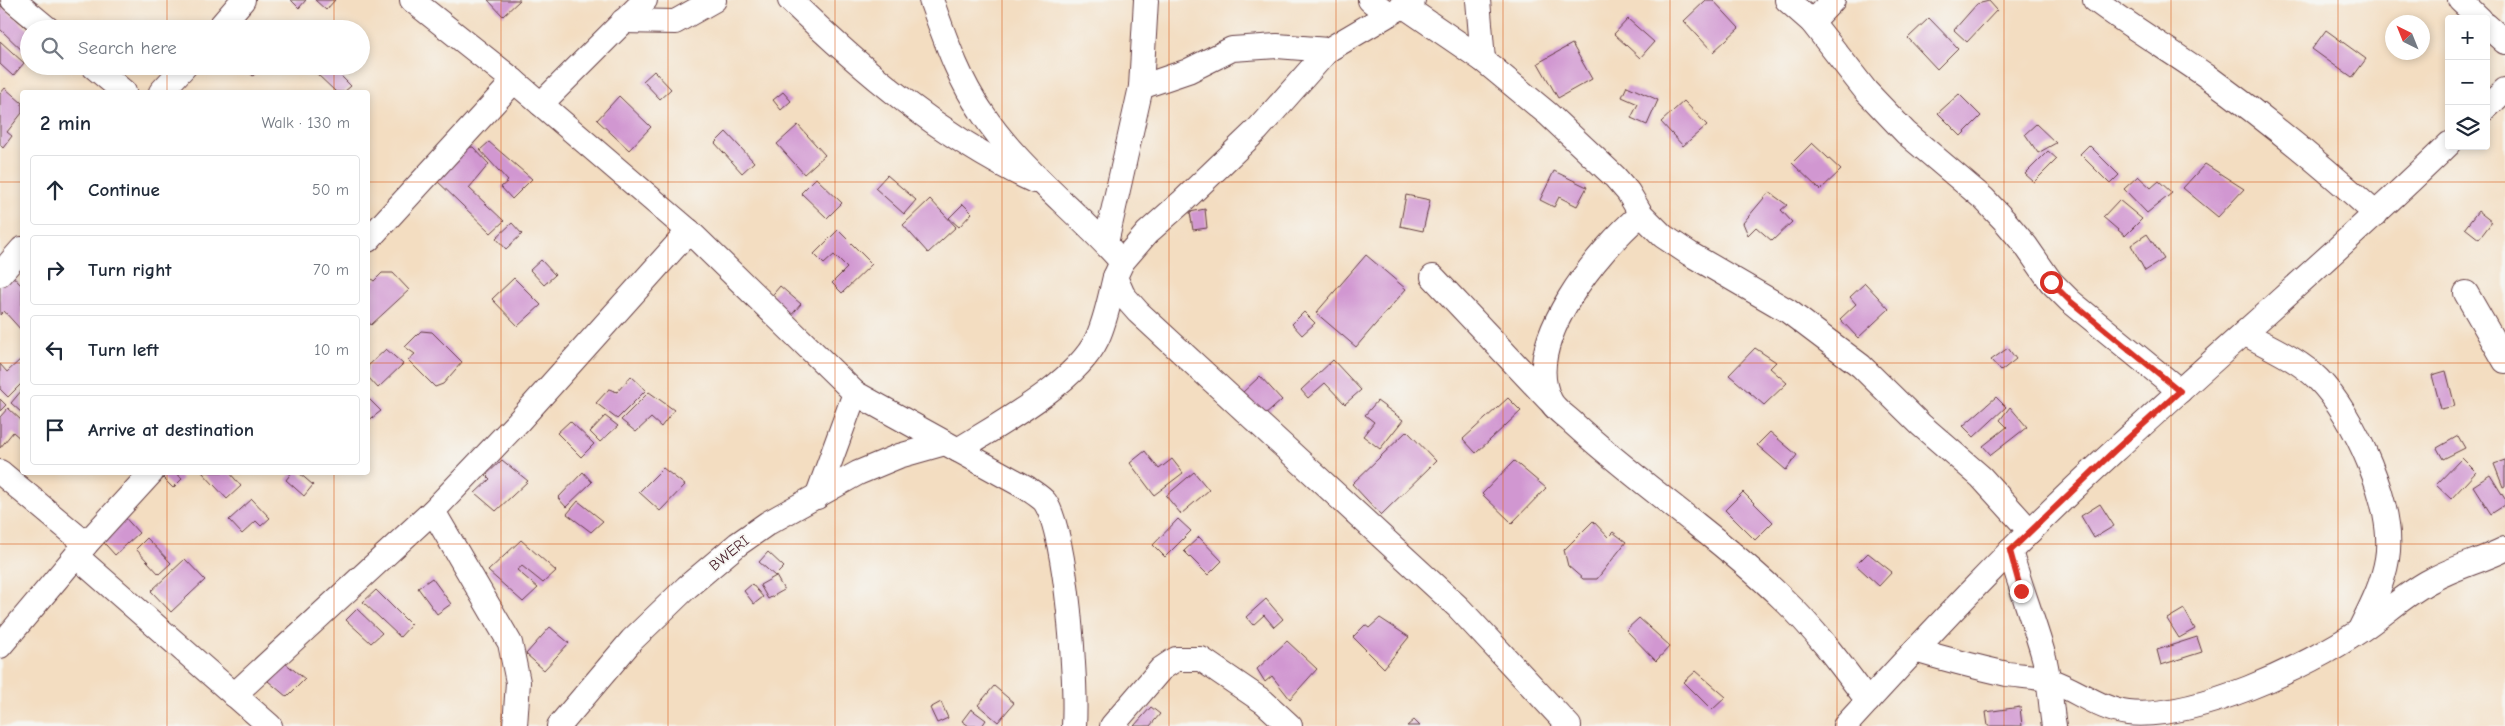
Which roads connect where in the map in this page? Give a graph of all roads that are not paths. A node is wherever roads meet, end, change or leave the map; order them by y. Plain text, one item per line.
1 (13, 0) edge
2 (243, 0) edge
3 (412, 0) edge
4 (644, 0) edge
5 (714, 0) edge
6 (790, 0) edge
7 (931, 0) edge
8 (1146, 0) edge
9 (1478, 0) edge
10 (1787, 0) edge
11 (1833, 0) edge
12 (2095, 0) edge
13 (2460, 0) edge
14 (1394, 5) edge
15 (2476, 15) edge
16 (37, 20) edge
17 (226, 20) edge
18 (624, 21) junction
19 (1812, 22) junction
20 (2490, 29) edge
21 (2505, 42) edge
22 (1328, 50) junction
23 (1483, 60) junction
24 (104, 75) edge
25 (176, 75) edge
26 (514, 81) junction
27 (1141, 87) junction
28 (122, 90) edge
29 (163, 90) edge
30 (541, 104) junction
31 (2445, 148) edge
32 (1049, 188) junction
33 (1641, 214) junction
34 (2376, 214) junction
35 (689, 231) junction
36 (370, 238) edge
37 (1106, 243) junction
38 (20, 251) edge
39 (1118, 270) junction
40 (0, 274) edge
41 (1433, 277) dead end
42 (2466, 293) dead end
43 (2244, 333) junction
44 (2505, 361) edge
45 (2180, 391) junction
46 (855, 393) junction
47 (1550, 401) junction
48 (952, 447) junction
49 (0, 472) edge
50 (149, 475) edge
51 (817, 497) junction
52 (433, 511) junction
53 (2030, 531) junction
54 (2505, 549) edge
55 (81, 550) junction
56 (2010, 551) junction
57 (2359, 631) junction
58 (5, 634) edge
59 (1915, 650) junction
60 (2049, 680) junction
61 (234, 695) junction
62 (1868, 701) junction
63 (270, 726) edge
64 (516, 726) edge
65 (559, 726) edge
66 (1074, 726) edge
67 (1112, 726) edge
68 (1290, 726) edge
69 (1569, 726) edge
70 (1845, 726) edge
71 (2054, 726) edge

1 - 16 street
2 - 17 street
3 - 26 street
4 - 18 street
5 - 18 street
6 - 32 street
7 - 32 street
8 - 27 street
9 - 23 street
10 - 19 street
11 - 19 street
12 - 34 street
13 - 15 street
14 - 22 street
14 - 23 street
18 - 30 street
19 - 45 street
20 - 21 street
22 - 27 street
22 - 39 street
23 - 33 street
24 - 28 street
25 - 29 street
26 - 30 street
26 - 36 street
27 - 37 street
30 - 35 street
31 - 34 street
32 - 37 street
33 - 47 street
33 - 53 street
34 - 43 street
35 - 46 street
35 - 52 street
37 - 39 street
38 - 40 street
39 - 48 street, BWERI
39 - 69 street
41 - 47 street
42 - 44 street
43 - 45 street
43 - 57 street
45 - 53 street
46 - 48 street
46 - 51 street
47 - 62 street
48 - 51 street, BWERI
48 - 66 street
49 - 55 street
50 - 55 street
51 - 65 street, BWERI
52 - 61 street
52 - 64 street
53 - 56 street
54 - 57 street
55 - 58 street
55 - 61 street
56 - 59 street
56 - 60 street
57 - 60 street
59 - 60 street
59 - 62 street
60 - 71 street
61 - 63 street
62 - 70 street
67 - 68 street

